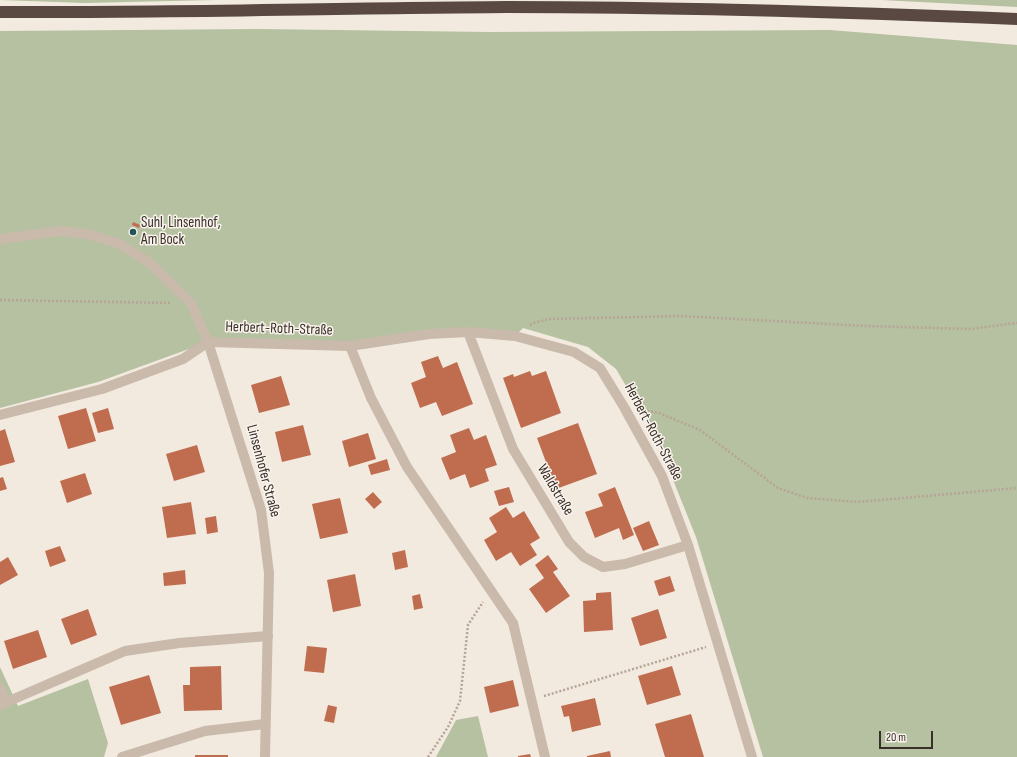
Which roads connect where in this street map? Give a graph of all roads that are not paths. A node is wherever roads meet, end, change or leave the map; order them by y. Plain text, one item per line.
1 (0, 12) edge
2 (1017, 19) edge
3 (0, 239) edge
4 (468, 332) junction
5 (208, 342) junction
6 (350, 346) junction
7 (0, 415) edge
8 (688, 545) junction
9 (268, 636) junction
10 (0, 687) edge
11 (3, 703) edge
12 (266, 724) junction
13 (122, 757) edge
14 (265, 757) edge
15 (545, 757) edge
16 (752, 757) edge

1 - 2 highway
3 - 5 street, Linsenhofer Straße
4 - 6 street, Herbert-Roth-Straße
4 - 8 street, Herbert-Roth-Straße
4 - 8 street, Waldstraße
5 - 6 street, Herbert-Roth-Straße
5 - 7 street
5 - 9 street, Linsenhofer Straße
6 - 15 street, Herbert-Roth-Straße
8 - 16 street, Herbert-Roth-Straße
9 - 11 street
9 - 12 street, Linsenhofer Straße
10 - 11 street
12 - 13 street
12 - 14 street, Linsenhofer Straße

